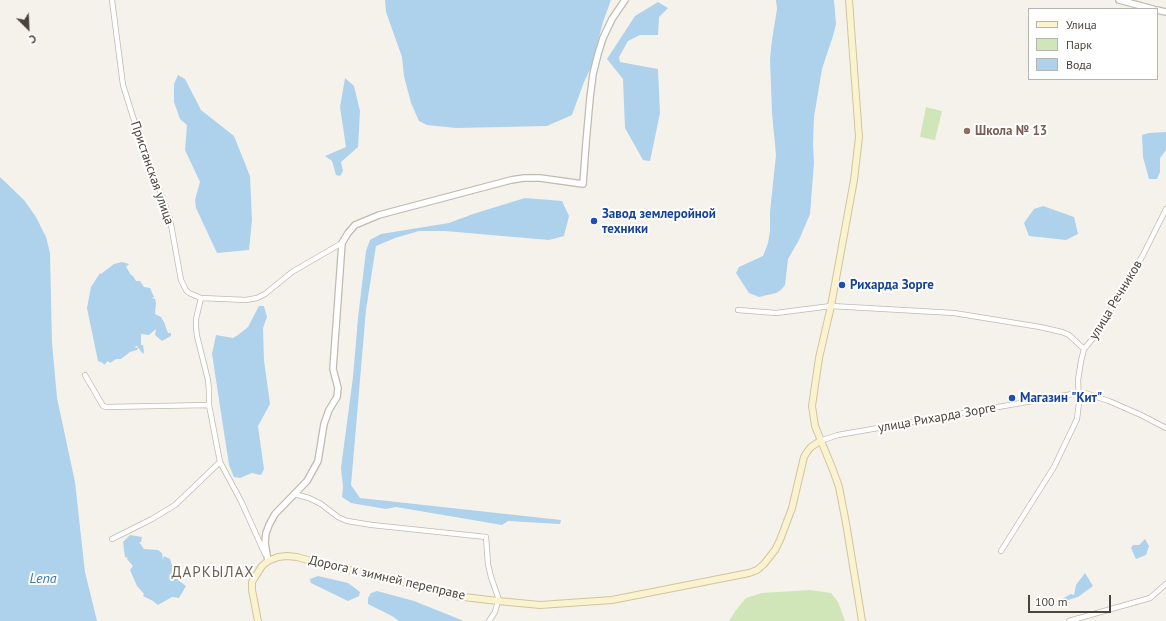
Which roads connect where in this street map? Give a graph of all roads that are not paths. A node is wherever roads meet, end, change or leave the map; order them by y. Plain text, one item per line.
1 (112, 0) edge
2 (625, 0) edge
3 (849, 0) edge
4 (1119, 0) edge
5 (1149, 8) edge
6 (1166, 209) edge
7 (342, 243) junction
8 (201, 298) junction
9 (831, 306) junction
10 (738, 310) dead end
11 (1084, 349) junction
12 (85, 375) dead end
13 (1078, 393) junction
14 (209, 405) junction
15 (1166, 428) edge
16 (820, 441) junction
17 (220, 462) junction
18 (294, 494) junction
19 (112, 539) dead end
20 (1001, 551) dead end
21 (268, 561) junction
22 (1166, 584) edge
23 (498, 601) junction
24 (258, 621) edge
25 (489, 621) edge
26 (862, 621) edge
27 (1069, 621) edge

1 - 8 street, Пристанская улица
2 - 7 street
3 - 9 main road
4 - 5 street
6 - 11 street, улица Речников
7 - 8 street, Пристанская улица
7 - 18 street
8 - 14 street
9 - 10 street
9 - 11 street
9 - 16 main road
11 - 13 street, улица Речников
12 - 14 street
13 - 15 street, улица Рихарда Зорге
13 - 16 street, улица Рихарда Зорге
13 - 20 street
14 - 17 street
16 - 23 main road, Дорога к зимней переправе
16 - 26 main road
17 - 19 street
17 - 21 street
18 - 21 street
18 - 23 street
21 - 23 main road, Дорога к зимней переправе
21 - 24 main road
22 - 27 street
23 - 25 street

